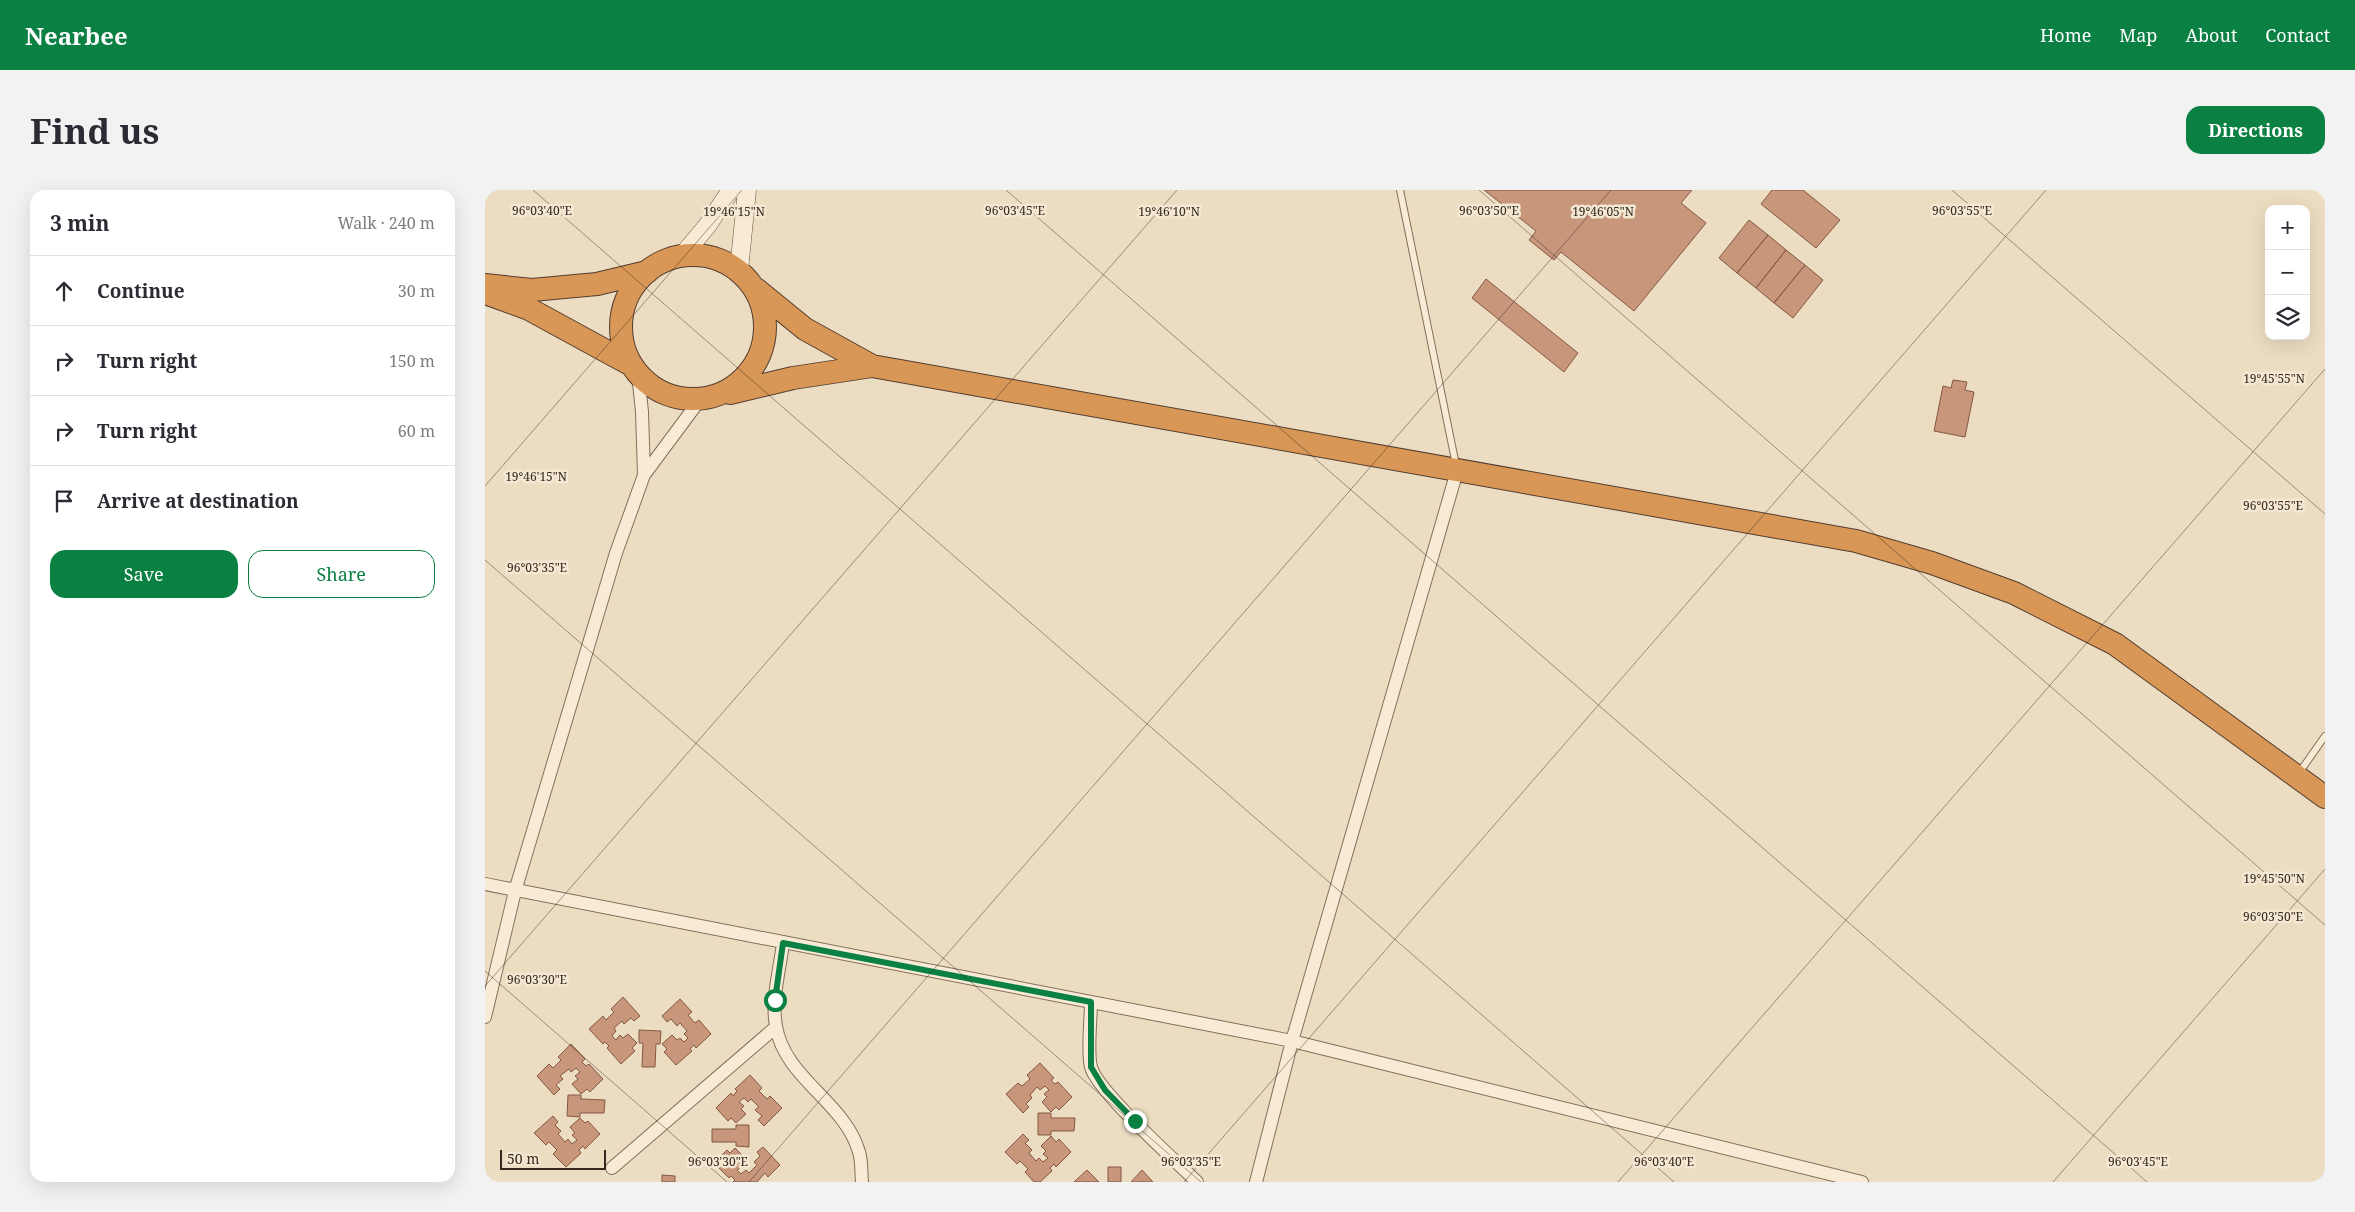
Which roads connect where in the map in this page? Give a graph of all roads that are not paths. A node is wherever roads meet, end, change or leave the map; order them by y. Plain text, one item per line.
1 (731, 190) edge
2 (747, 190) edge
3 (1400, 190) edge
4 (681, 257) junction
5 (739, 270) junction
6 (647, 272) junction
7 (485, 285) edge
8 (756, 290) junction
9 (485, 292) edge
10 (872, 366) junction
11 (633, 368) junction
12 (712, 396) junction
13 (1457, 471) junction
14 (644, 475) junction
15 (2325, 736) edge
16 (2297, 776) junction
17 (2325, 797) edge
18 (485, 884) edge
19 (515, 891) junction
20 (783, 943) junction
21 (1091, 1002) junction
22 (485, 1017) edge
23 (775, 1027) junction
24 (1291, 1041) junction
25 (612, 1168) dead end
26 (862, 1182) edge
27 (1197, 1182) edge
28 (1256, 1182) edge
29 (1862, 1182) edge

1 - 4 street
2 - 5 street
3 - 13 lane
4 - 5 highway
4 - 6 highway
5 - 8 highway
6 - 7 highway
6 - 11 highway
8 - 10 highway
8 - 12 highway
9 - 11 highway
10 - 12 highway
10 - 13 highway
11 - 12 highway
11 - 14 street
12 - 14 street
13 - 16 highway
13 - 24 street
14 - 19 street
15 - 16 lane
16 - 17 highway
18 - 19 street
19 - 20 street
19 - 22 street
20 - 21 street
20 - 23 street
21 - 24 street
21 - 27 street
23 - 25 street
23 - 26 street
24 - 28 street
24 - 29 street

